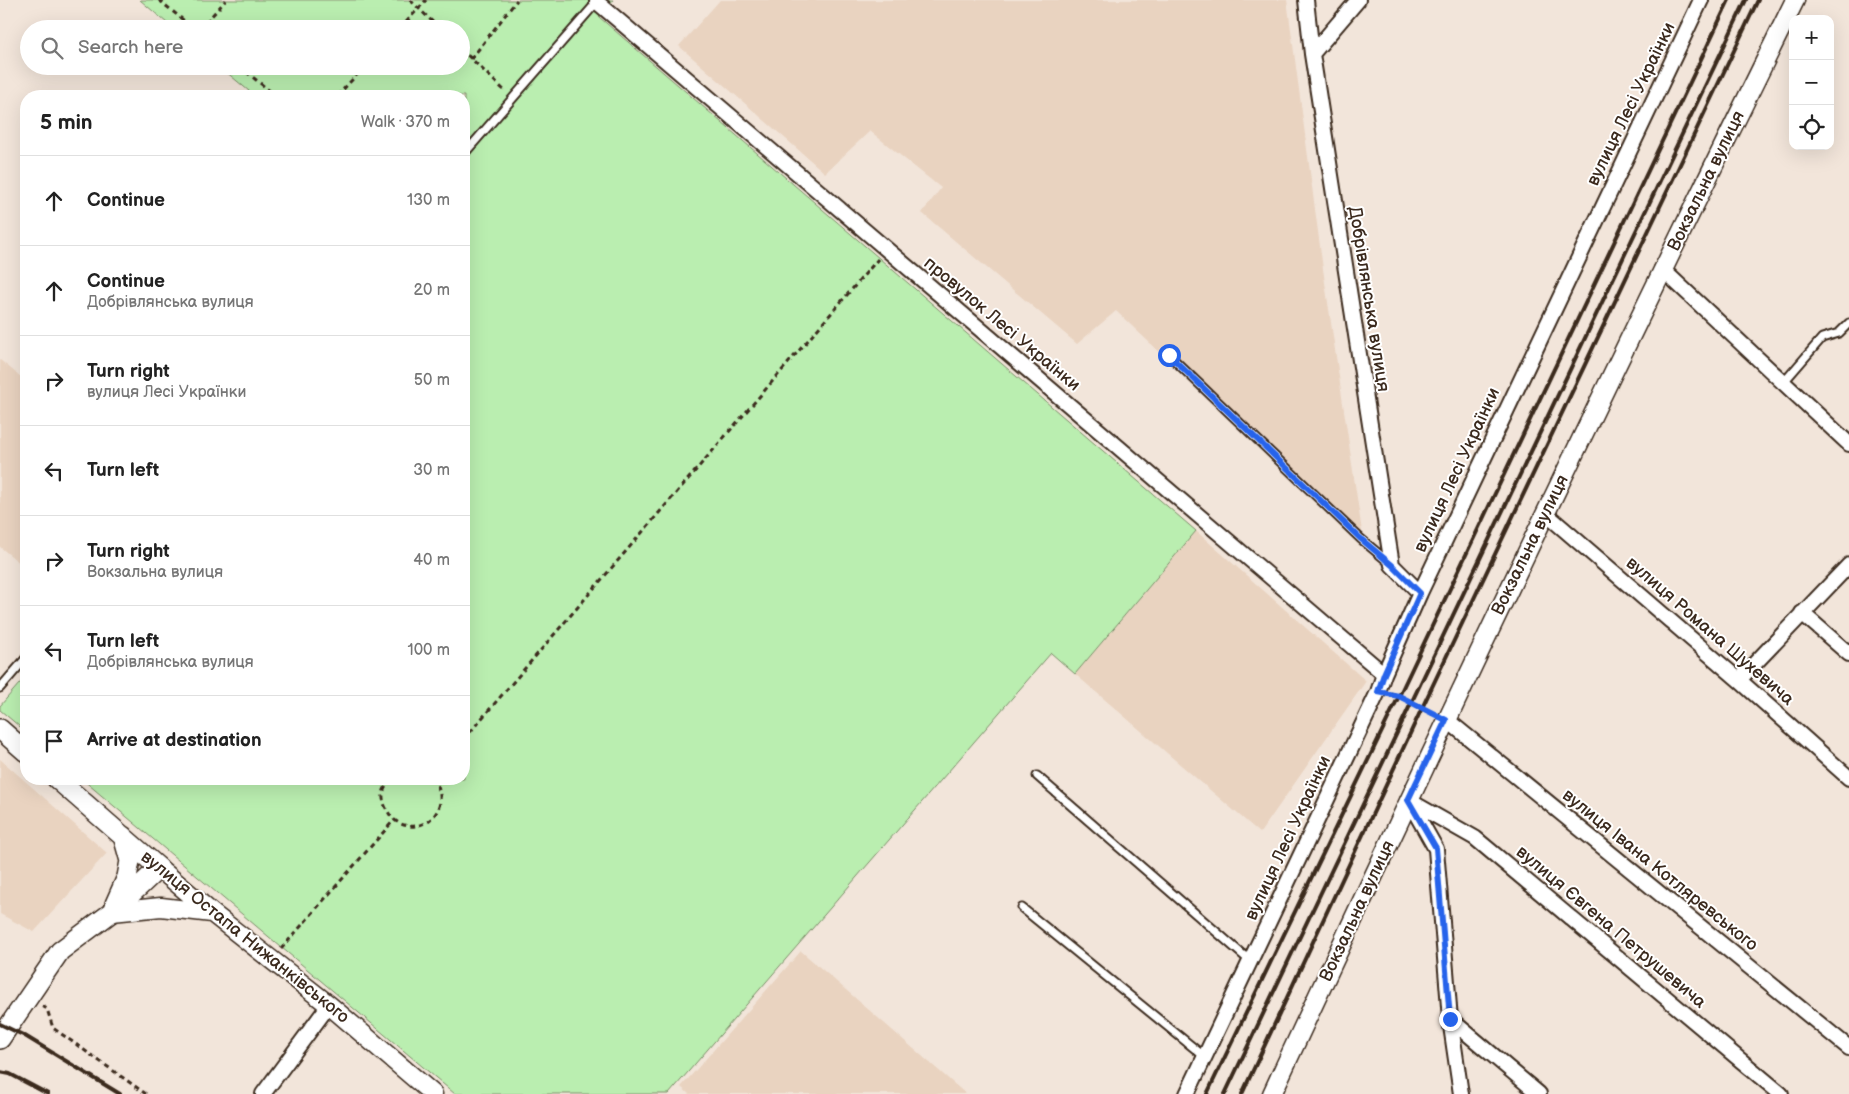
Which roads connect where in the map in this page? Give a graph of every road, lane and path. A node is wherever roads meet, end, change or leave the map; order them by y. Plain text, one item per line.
1 (159, 0) edge
2 (226, 0) edge
3 (410, 0) edge
4 (426, 0) edge
5 (517, 0) edge
6 (1306, 0) edge
7 (1358, 0) edge
8 (1701, 0) edge
9 (1795, 0) edge
10 (597, 2) joint
11 (419, 8) junction
12 (183, 20) edge
13 (208, 20) edge
14 (408, 20) edge
15 (431, 20) edge
16 (1312, 54) junction
17 (471, 59) joint
18 (251, 75) edge
19 (357, 75) edge
20 (269, 90) edge
21 (343, 90) edge
22 (512, 98) junction
23 (470, 147) edge
24 (886, 250) junction
25 (1662, 269) junction
26 (1849, 323) edge
27 (1169, 355) dead end
28 (1783, 383) junction
29 (1849, 444) edge
30 (1545, 513) junction
31 (1392, 565) junction
32 (1849, 565) edge
33 (1420, 593) junction
34 (1802, 613) junction
35 (1849, 654) edge
36 (20, 665) edge
37 (1384, 674) junction
38 (1739, 680) junction
39 (0, 688) edge
40 (1378, 692) junction
41 (1446, 720) junction
42 (0, 729) edge
43 (470, 732) edge
44 (20, 747) edge
45 (1037, 776) dead end
46 (1849, 778) edge
47 (64, 785) edge
48 (387, 785) edge
49 (438, 785) edge
50 (1408, 800) junction
51 (394, 820) junction
52 (123, 836) junction
53 (159, 868) junction
54 (1022, 908) dead end
55 (112, 912) junction
56 (212, 913) junction
57 (282, 948) dead end
58 (1250, 961) junction
59 (28, 997) junction
60 (329, 1005) junction
61 (1450, 1019) junction
62 (0, 1039) edge
63 (1849, 1048) edge
64 (1204, 1057) junction
65 (146, 1094) edge
66 (263, 1094) edge
67 (433, 1094) edge
68 (1187, 1094) edge
69 (1272, 1094) edge
70 (1461, 1094) edge
71 (1539, 1094) edge
72 (1781, 1094) edge

1 - 12 path
2 - 13 path
3 - 11 path
4 - 11 path
5 - 17 path
6 - 16 street, Добрівлянська вулиця
7 - 16 street
8 - 33 street, вулиця Лесі Українки
9 - 25 street, Вокзальна вулиця
10 - 22 lane
10 - 24 street, провулок Лесі Українки
11 - 14 path
11 - 15 path
16 - 31 street, Добрівлянська вулиця
17 - 22 path
18 - 20 path
19 - 21 path
22 - 23 lane
24 - 37 street, провулок Лесі Українки
24 - 43 path
25 - 28 street
25 - 30 street, Вокзальна вулиця
26 - 28 lane
27 - 31 lane
28 - 29 street
30 - 38 street, вулиця Романа Шухевича
30 - 41 street, Вокзальна вулиця
31 - 33 street
32 - 34 street
33 - 37 street, вулиця Лесі Українки
34 - 35 street
34 - 38 street
36 - 39 lane
37 - 40 street, вулиця Лесі Українки
38 - 46 street, вулиця Романа Шухевича
40 - 41 path
40 - 58 street, вулиця Лесі Українки
41 - 50 street, Вокзальна вулиця
41 - 63 street, вулиця Івана Котляревського
42 - 44 main road
45 - 58 lane
47 - 52 main road, вулиця Остапа Нижанківського
48 - 51 path
49 - 51 path
50 - 61 street
50 - 69 street, Вокзальна вулиця
50 - 72 street, вулиця Євгена Петрушевича
51 - 57 path
52 - 53 main road, вулиця Остапа Нижанківського
52 - 55 main road
53 - 55 main road
53 - 56 street, вулиця Остапа Нижанківського
54 - 64 lane
55 - 56 street
55 - 59 main road
56 - 60 street, вулиця Остапа Нижанківського
58 - 64 street, вулиця Лесі Українки
59 - 62 main road
59 - 65 path
60 - 66 street
60 - 67 street, вулиця Остапа Нижанківського
61 - 70 street
61 - 71 street
64 - 68 street, вулиця Лесі Українки

